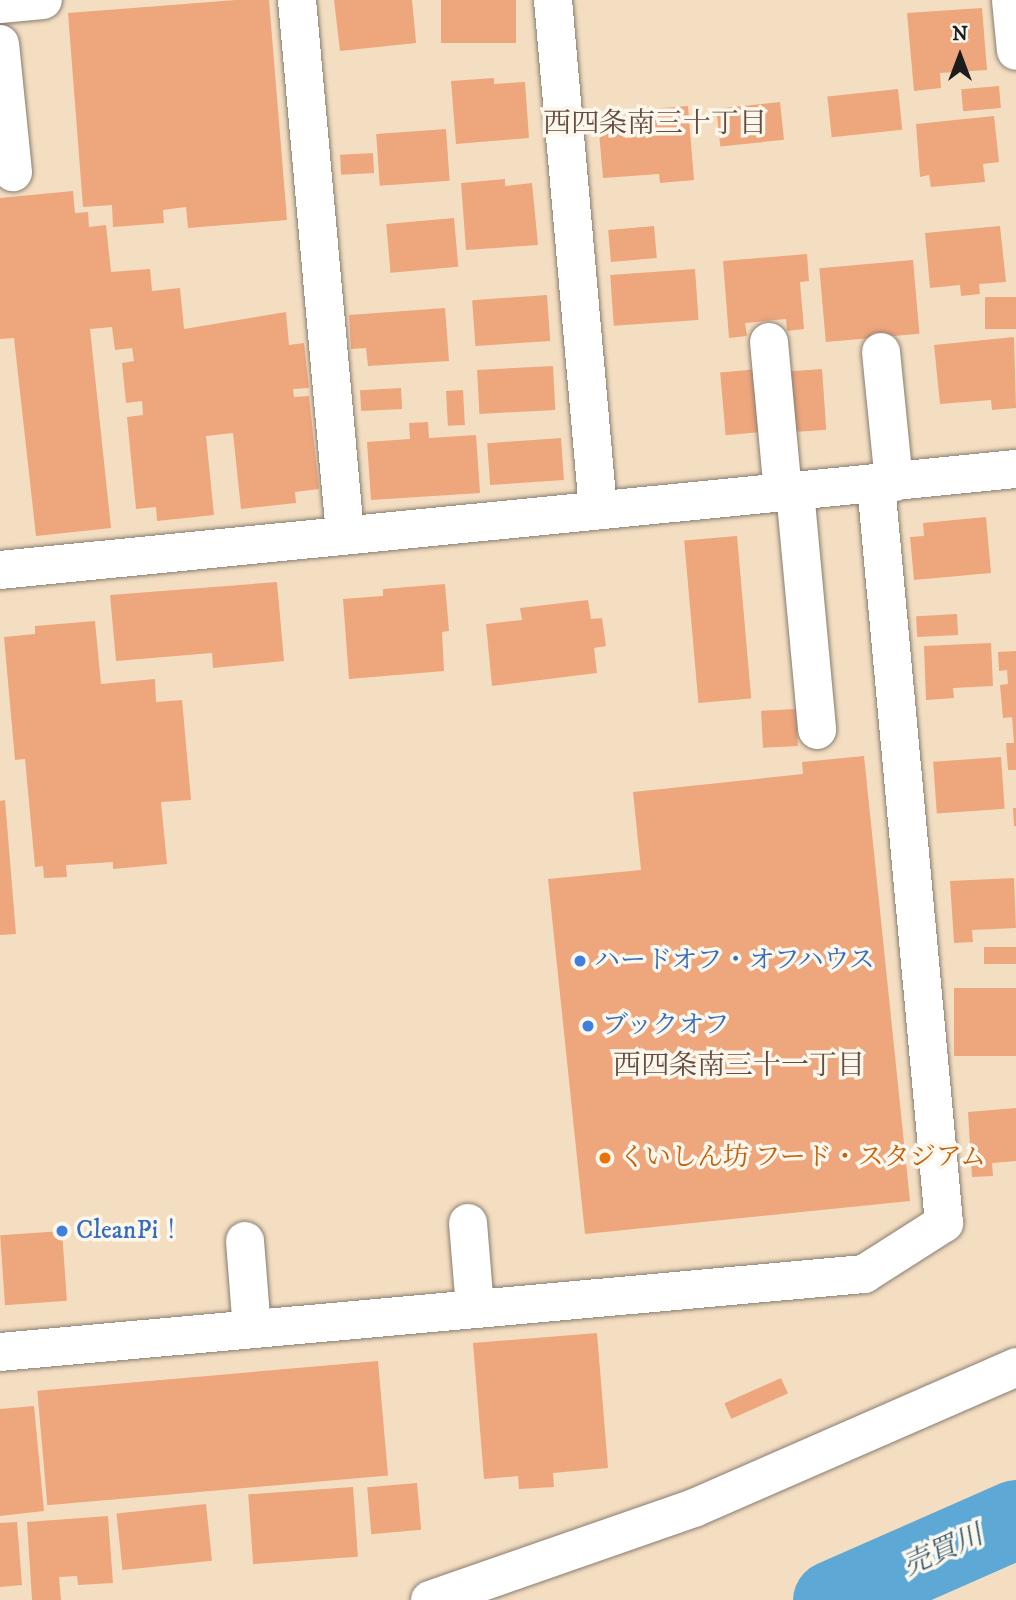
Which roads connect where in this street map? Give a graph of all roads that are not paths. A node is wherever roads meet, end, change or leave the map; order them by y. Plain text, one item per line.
1 (43, 0) edge
2 (297, 0) edge
3 (553, 0) edge
4 (1011, 0) edge
5 (0, 4) edge
6 (0, 44) edge
7 (1016, 51) edge
8 (13, 172) dead end
9 (769, 342) dead end
10 (881, 352) dead end
11 (1016, 469) edge
12 (885, 483) junction
13 (789, 492) junction
14 (598, 509) junction
15 (345, 534) junction
16 (0, 570) edge
17 (817, 730) dead end
18 (468, 1223) dead end
19 (245, 1241) dead end
20 (475, 1309) junction
21 (252, 1329) junction
22 (0, 1352) edge
23 (1016, 1367) edge
24 (430, 1600) edge

1 - 5 street
2 - 15 street
3 - 14 street
4 - 7 street
6 - 8 street
9 - 13 street
10 - 12 street
11 - 12 street
12 - 13 street
12 - 20 street
13 - 14 street
13 - 17 street
14 - 15 street
15 - 16 street
18 - 20 street
19 - 21 street
20 - 21 street
21 - 22 street
23 - 24 street

